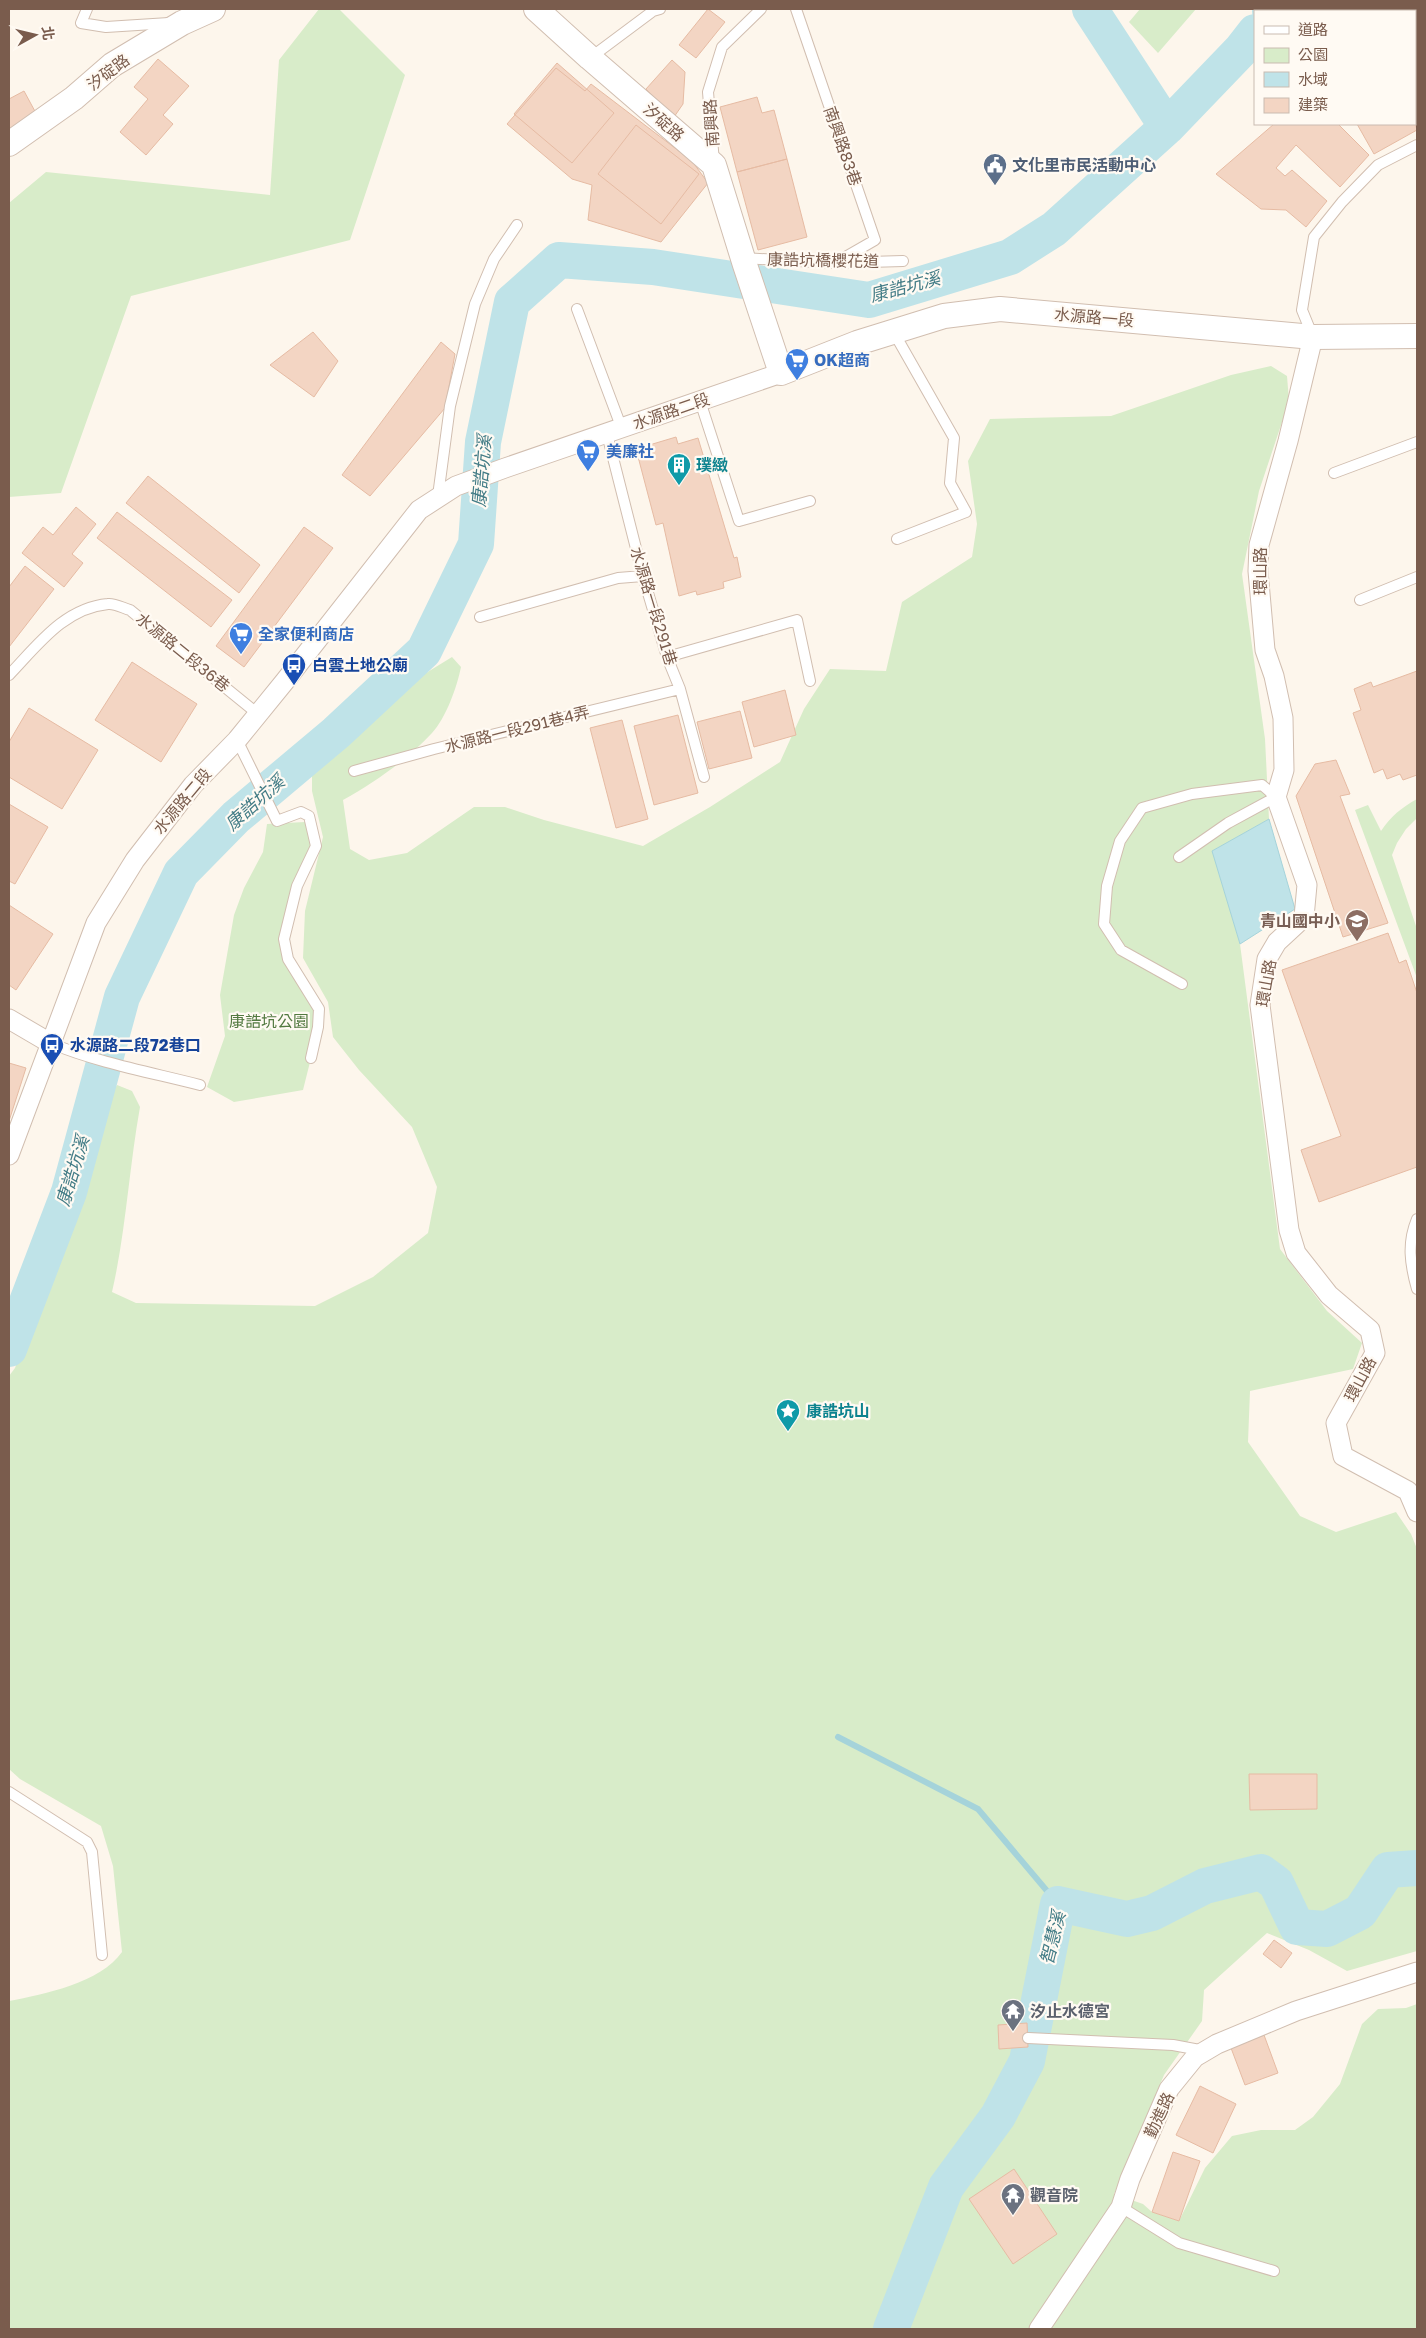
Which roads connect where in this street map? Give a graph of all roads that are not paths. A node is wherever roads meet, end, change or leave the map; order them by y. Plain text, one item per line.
1 (87, 9) edge
2 (213, 9) edge
3 (536, 9) edge
4 (660, 9) edge
5 (761, 9) edge
6 (796, 9) edge
7 (182, 23) junction
8 (590, 58) junction
9 (9, 144) edge
10 (1417, 145) edge
11 (714, 165) junction
12 (517, 225) dead end
13 (903, 261) dead end
14 (743, 262) junction
15 (836, 263) junction
16 (577, 308) dead end
17 (893, 332) junction
18 (1417, 336) edge
19 (1313, 337) junction
20 (782, 373) junction
21 (700, 401) junction
22 (614, 431) junction
23 (1417, 442) edge
24 (1334, 473) dead end
25 (438, 496) junction
26 (810, 501) dead end
27 (897, 538) dead end
28 (643, 576) junction
29 (1417, 576) edge
30 (1360, 600) dead end
31 (480, 618) dead end
32 (667, 657) junction
33 (9, 675) edge
34 (810, 681) dead end
35 (680, 688) junction
36 (258, 714) junction
37 (237, 740) junction
38 (354, 771) dead end
39 (704, 777) dead end
40 (1276, 796) junction
41 (1179, 857) dead end
42 (1182, 984) dead end
43 (9, 1019) edge
44 (50, 1043) junction
45 (311, 1058) dead end
46 (200, 1085) dead end
47 (9, 1155) edge
48 (1417, 1219) edge
49 (1417, 1289) edge
50 (1417, 1512) edge
51 (9, 1792) edge
52 (102, 1955) dead end
53 (1417, 1972) edge
54 (1028, 2038) dead end
55 (1206, 2051) junction
56 (1121, 2207) junction
57 (1274, 2271) dead end
58 (1039, 2329) edge

1 - 7 lane
2 - 7 street, 汐碇路
3 - 8 street, 汐碇路
4 - 8 lane
5 - 11 lane, 南興路
6 - 15 lane, 南興路83巷
7 - 9 street, 汐碇路
8 - 11 street, 汐碇路
10 - 19 lane
11 - 14 street
12 - 25 lane
13 - 15 lane, 康誥坑橋櫻花道
14 - 15 lane, 康誥坑橋櫻花道
14 - 20 street
16 - 22 lane, 水源路一段291巷
17 - 19 street, 水源路一段
17 - 20 street, 水源路一段
17 - 27 lane
18 - 19 street, 水源路一段
19 - 40 street, 環山路
20 - 21 street, 水源路二段
21 - 22 street, 水源路二段
21 - 26 lane
22 - 25 street, 水源路二段
22 - 28 lane, 水源路一段291巷
23 - 24 lane
25 - 36 street, 水源路二段
28 - 31 lane
28 - 32 lane, 水源路一段291巷
29 - 30 lane
32 - 34 lane
32 - 35 lane, 水源路一段291巷
33 - 36 lane, 水源路二段36巷
35 - 38 lane, 水源路一段291巷4弄
35 - 39 lane, 水源路一段291巷
36 - 37 street, 水源路二段
37 - 44 street, 水源路二段
37 - 45 lane
40 - 41 lane
40 - 42 lane
40 - 50 street, 環山路
43 - 44 street
44 - 46 lane
44 - 47 street, 水源路二段
48 - 49 lane
51 - 52 lane
53 - 55 street, 勤進路
54 - 55 lane
55 - 56 street, 勤進路
56 - 57 lane
56 - 58 street, 勤進路

